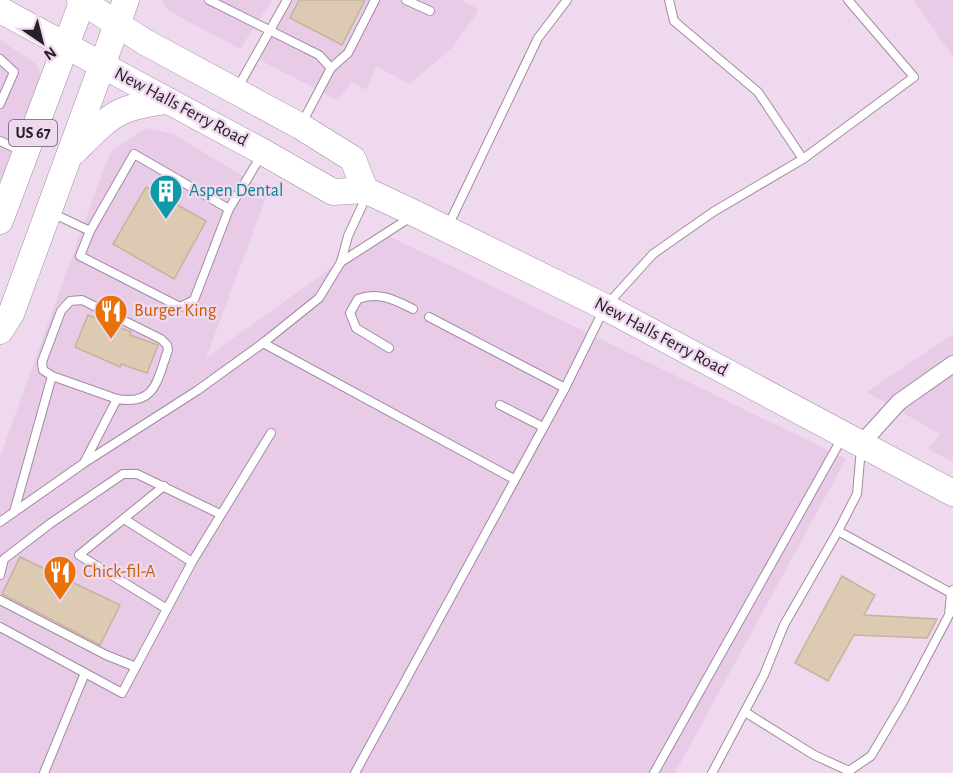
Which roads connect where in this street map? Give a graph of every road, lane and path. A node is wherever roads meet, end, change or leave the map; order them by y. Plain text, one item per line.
1 (82, 0) edge
2 (126, 0) edge
3 (209, 0) edge
4 (287, 0) edge
5 (375, 0) edge
6 (406, 0) edge
7 (567, 0) edge
8 (669, 0) edge
9 (848, 0) edge
10 (0, 10) edge
11 (430, 11) dead end
12 (117, 23) junction
13 (270, 31) junction
14 (65, 45) junction
15 (0, 59) edge
16 (103, 65) junction
17 (331, 68) junction
18 (236, 92) junction
19 (168, 100) junction
20 (0, 104) edge
21 (300, 126) junction
22 (0, 141) edge
23 (263, 152) junction
24 (25, 153) junction
25 (71, 155) junction
26 (803, 159) junction
27 (367, 191) junction
28 (230, 209) junction
29 (49, 212) junction
30 (416, 214) junction
31 (0, 221) edge
32 (447, 230) junction
33 (90, 231) junction
34 (341, 262) junction
35 (605, 307) junction
36 (413, 309) dead end
37 (429, 317) dead end
38 (0, 331) edge
39 (263, 343) junction
40 (389, 348) dead end
41 (953, 364) edge
42 (52, 376) junction
43 (565, 388) junction
44 (117, 399) junction
45 (500, 405) dead end
46 (543, 427) junction
47 (271, 433) dead end
48 (853, 440) junction
49 (84, 463) junction
50 (514, 479) junction
51 (164, 486) junction
52 (953, 493) edge
53 (13, 513) junction
54 (220, 514) junction
55 (124, 519) junction
56 (0, 522) edge
57 (838, 531) junction
58 (192, 562) junction
59 (0, 575) edge
60 (952, 592) edge
61 (0, 600) edge
62 (166, 609) junction
63 (0, 627) edge
64 (135, 667) junction
65 (85, 673) junction
66 (746, 712) junction
67 (44, 773) edge
68 (355, 773) edge
69 (654, 773) edge
70 (712, 773) edge

1 - 12 main road
1 - 14 main road, US 67
2 - 12 main road, US 67
3 - 13 lane
4 - 13 lane
5 - 17 lane
6 - 11 lane
7 - 32 lane
8 - 26 lane
9 - 26 lane
10 - 14 main road, New Halls Ferry Road
12 - 16 main road, US 67
12 - 18 main road
13 - 17 lane
13 - 18 lane
14 - 16 main road, New Halls Ferry Road
14 - 24 main road, US 67
15 - 20 lane
16 - 19 main road, New Halls Ferry Road
16 - 25 main road, US 67
17 - 21 lane
18 - 21 main road
19 - 23 main road, New Halls Ferry Road
19 - 25 main road
21 - 27 main road
22 - 24 lane
23 - 27 main road, New Halls Ferry Road
23 - 28 lane
24 - 31 main road, US 67
25 - 29 main road, US 67
26 - 35 lane
27 - 30 main road, New Halls Ferry Road
27 - 34 lane
28 - 33 lane
28 - 33 lane
29 - 33 lane
29 - 38 main road, US 67
30 - 32 main road, New Halls Ferry Road
30 - 34 lane
32 - 35 main road, New Halls Ferry Road
34 - 39 lane
35 - 43 lane
35 - 48 main road, New Halls Ferry Road
36 - 40 lane
37 - 43 lane
39 - 49 lane
39 - 50 lane
41 - 48 street
42 - 44 lane
42 - 44 lane
42 - 53 lane
43 - 46 lane
44 - 49 lane
45 - 46 lane
46 - 50 lane
47 - 54 lane
48 - 52 main road, New Halls Ferry Road
48 - 57 lane
48 - 69 lane
49 - 53 lane
50 - 68 lane
51 - 54 lane
51 - 55 lane
51 - 59 lane
53 - 56 lane
54 - 58 lane
55 - 58 lane
55 - 62 lane
57 - 60 lane
57 - 66 lane
58 - 62 lane
60 - 66 lane
61 - 64 lane
62 - 64 lane
63 - 65 lane
64 - 65 lane
65 - 67 lane
66 - 70 lane

